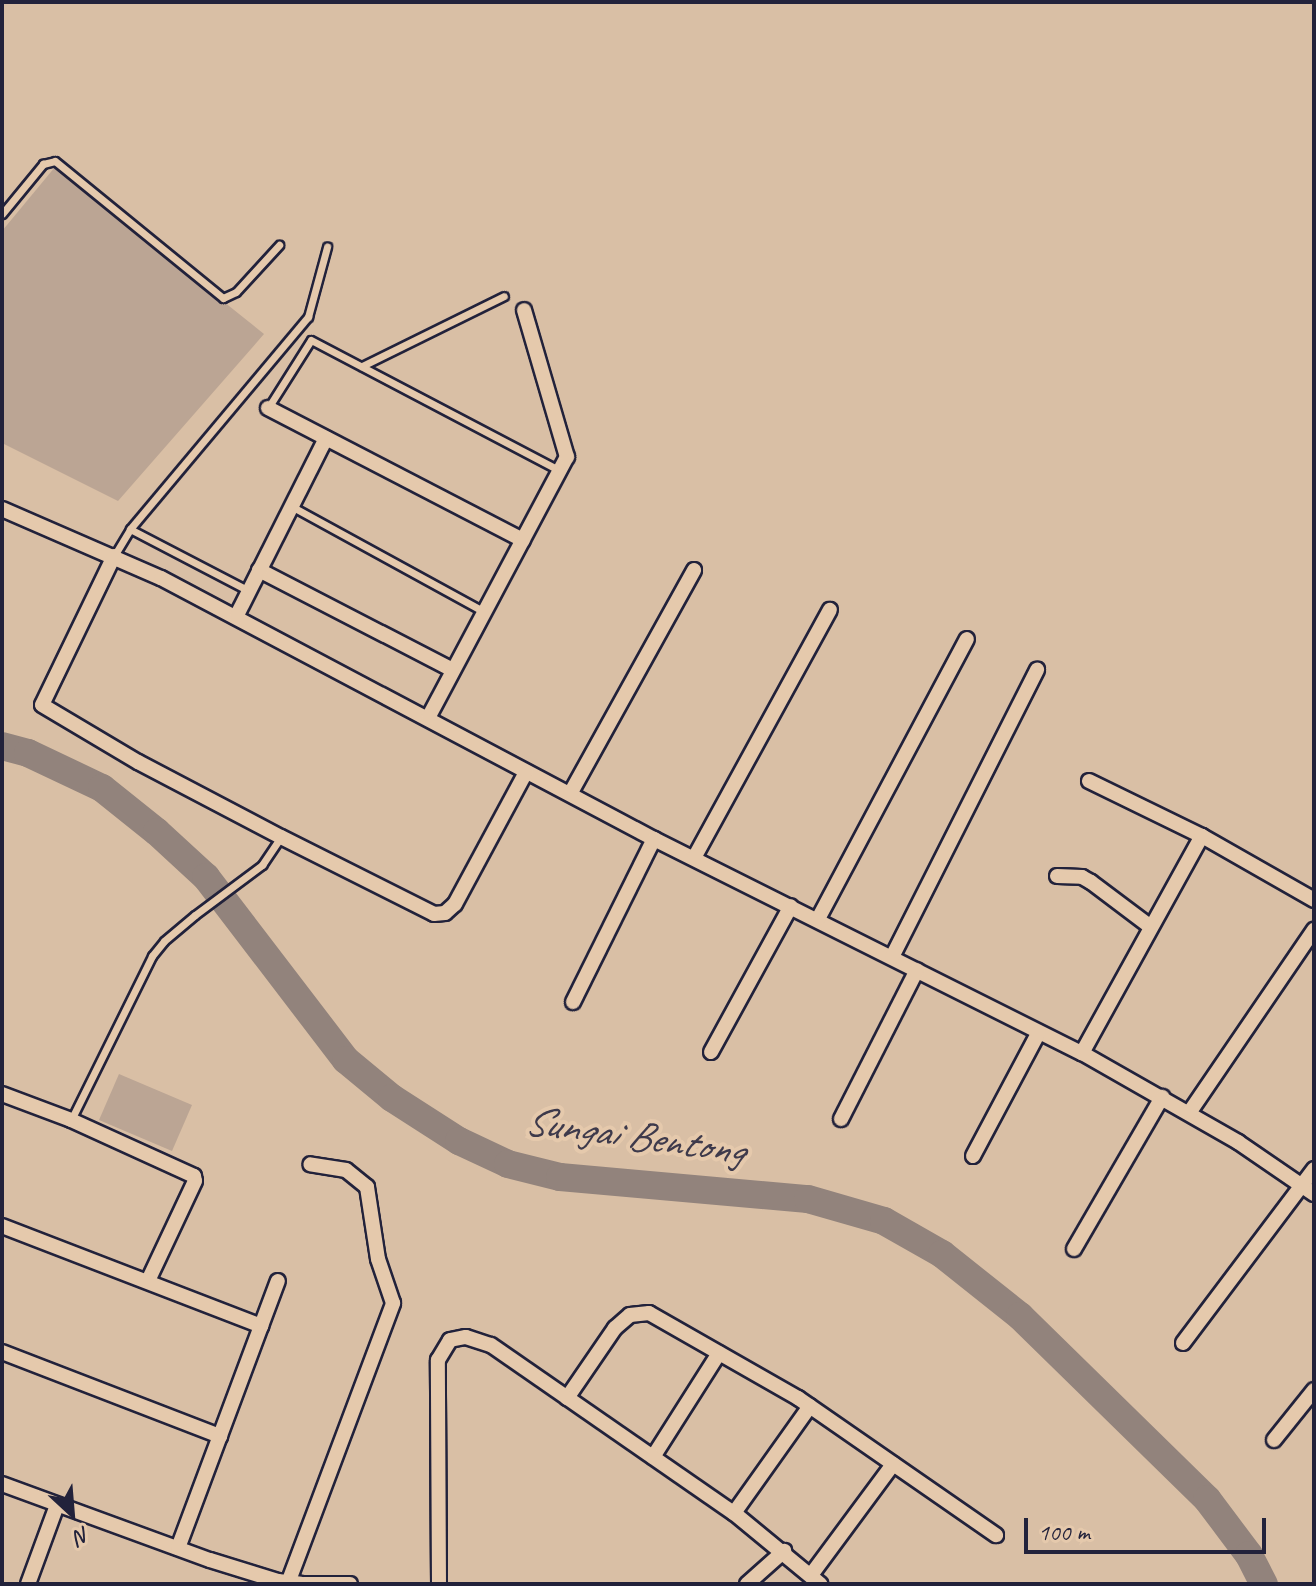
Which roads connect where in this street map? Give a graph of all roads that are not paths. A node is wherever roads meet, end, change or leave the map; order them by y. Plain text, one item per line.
1 (2, 214) edge
2 (279, 245) dead end
3 (327, 247) dead end
4 (504, 296) dead end
5 (524, 310) dead end
6 (362, 366) junction
7 (268, 408) joint
8 (326, 438) junction
9 (560, 471) junction
10 (291, 506) junction
11 (2, 509) edge
12 (130, 529) junction
13 (523, 540) junction
14 (114, 556) junction
15 (259, 570) junction
16 (694, 570) dead end
17 (249, 591) junction
18 (830, 610) dead end
19 (485, 612) junction
20 (236, 617) junction
21 (967, 639) dead end
22 (453, 670) junction
23 (1037, 670) dead end
24 (428, 718) junction
25 (526, 772) junction
26 (1089, 781) dead end
27 (570, 794) junction
28 (1202, 836) junction
29 (281, 837) junction
30 (654, 839) junction
31 (694, 858) junction
32 (1057, 876) dead end
33 (1314, 900) edge
34 (791, 906) junction
35 (818, 919) junction
36 (1151, 927) junction
37 (1314, 930) edge
38 (892, 957) junction
39 (917, 970) junction
40 (573, 1002) dead end
41 (1039, 1032) junction
42 (711, 1052) dead end
43 (1082, 1053) junction
44 (2, 1094) edge
45 (1162, 1097) junction
46 (1189, 1113) junction
47 (841, 1119) dead end
48 (71, 1120) junction
49 (973, 1156) dead end
50 (310, 1164) dead end
51 (1314, 1169) edge
52 (1301, 1184) junction
53 (1314, 1194) edge
54 (2, 1226) edge
55 (1074, 1249) dead end
56 (148, 1281) junction
57 (278, 1281) dead end
58 (261, 1326) junction
59 (1183, 1343) dead end
60 (2, 1352) edge
61 (719, 1353) junction
62 (1314, 1390) edge
63 (567, 1398) junction
64 (810, 1406) junction
65 (220, 1436) junction
66 (1274, 1440) dead end
67 (653, 1457) junction
68 (893, 1464) junction
69 (2, 1484) edge
70 (57, 1505) junction
71 (734, 1513) junction
72 (996, 1535) dead end
73 (178, 1548) junction
74 (784, 1551) junction
75 (815, 1579) edge
76 (288, 1583) edge
77 (28, 1584) edge
78 (302, 1584) edge
79 (350, 1584) edge
80 (439, 1584) edge
81 (747, 1584) edge

1 - 2 lane
3 - 12 lane
4 - 6 lane
5 - 9 street
6 - 7 lane
6 - 9 lane
7 - 8 street
8 - 10 street
8 - 13 street
9 - 13 street
10 - 15 street
10 - 19 lane
11 - 14 street
12 - 14 lane
12 - 17 lane
13 - 19 street
14 - 20 street
14 - 29 street
15 - 17 street
15 - 22 street
16 - 27 street
17 - 20 street
18 - 31 street
19 - 22 street
20 - 24 street
21 - 35 street
22 - 24 street
23 - 38 street
24 - 25 street
25 - 27 street
25 - 29 street
26 - 28 street
27 - 30 street
28 - 33 street
28 - 36 street
29 - 48 lane
30 - 31 street
30 - 40 street
31 - 34 street
32 - 36 street
34 - 35 street
34 - 42 street
35 - 38 street
36 - 43 street
37 - 46 street
38 - 39 street
39 - 41 street
39 - 47 street
41 - 43 street
41 - 49 street
43 - 45 street
44 - 48 street
45 - 46 street
45 - 55 street
46 - 52 street
48 - 56 street
50 - 76 street
51 - 52 street
52 - 53 street
52 - 59 street
54 - 56 street
56 - 58 street
57 - 58 street
58 - 65 street
60 - 65 street
61 - 63 street
61 - 64 street
61 - 67 street
62 - 66 street
63 - 67 street
63 - 80 street
64 - 68 street
64 - 71 street
65 - 73 street
67 - 71 street
68 - 72 street
68 - 75 street
69 - 70 street
70 - 73 street
70 - 77 street
71 - 74 street
73 - 76 street
74 - 75 street
74 - 81 street
76 - 78 street
78 - 79 street

